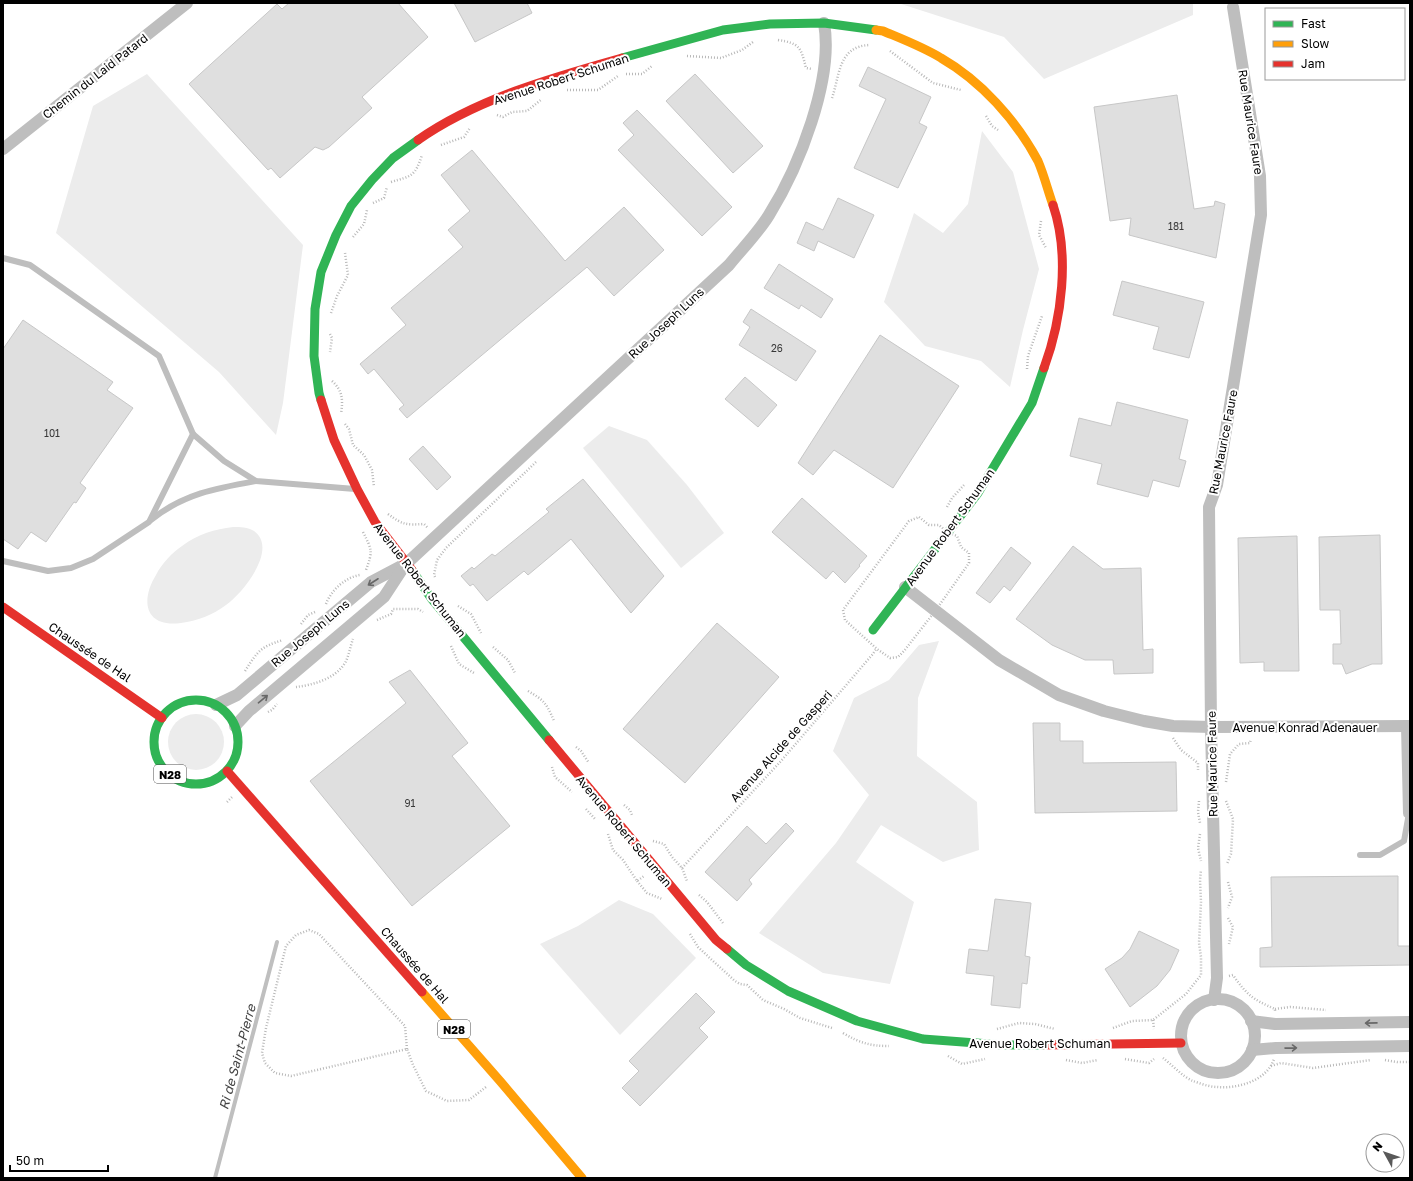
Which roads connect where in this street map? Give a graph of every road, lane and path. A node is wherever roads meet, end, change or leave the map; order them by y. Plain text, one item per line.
1 (187, 3) edge
2 (1233, 7) dead end
3 (824, 23) junction
4 (771, 38) dead end
5 (754, 41) dead end
6 (875, 45) dead end
7 (888, 49) dead end
8 (680, 57) dead end
9 (654, 65) dead end
10 (824, 70) junction
11 (566, 90) dead end
12 (967, 92) dead end
13 (547, 96) dead end
14 (832, 100) dead end
15 (494, 114) dead end
16 (986, 115) dead end
17 (471, 126) dead end
18 (1002, 133) dead end
19 (435, 146) dead end
20 (3, 149) edge
21 (425, 152) dead end
22 (1041, 216) dead end
23 (349, 241) dead end
24 (344, 246) dead end
25 (1048, 252) dead end
26 (3, 258) edge
27 (1043, 312) dead end
28 (328, 319) dead end
29 (329, 331) dead end
30 (330, 353) dead end
31 (1027, 375) dead end
32 (331, 380) dead end
33 (193, 434) junction
34 (537, 461) dead end
35 (256, 481) junction
36 (967, 481) dead end
37 (357, 489) junction
38 (374, 492) dead end
39 (385, 507) dead end
40 (945, 512) dead end
41 (942, 518) dead end
42 (149, 522) junction
43 (939, 525) dead end
44 (362, 531) dead end
45 (436, 537) junction
46 (446, 548) junction
47 (3, 561) edge
48 (407, 563) junction
49 (438, 581) dead end
50 (905, 587) junction
51 (455, 604) dead end
52 (3, 607) edge
53 (324, 608) dead end
54 (320, 612) dead end
55 (428, 616) dead end
56 (371, 623) dead end
57 (299, 628) dead end
58 (873, 630) joint
59 (481, 634) dead end
60 (355, 636) dead end
61 (288, 638) dead end
62 (449, 643) dead end
63 (490, 645) dead end
64 (475, 674) dead end
65 (242, 676) dead end
66 (518, 680) dead end
67 (290, 689) dead end
68 (528, 690) dead end
69 (279, 702) dead end
70 (216, 705) junction
71 (266, 713) dead end
72 (162, 718) junction
73 (235, 726) junction
74 (1173, 726) junction
75 (1408, 726) edge
76 (556, 727) dead end
77 (1211, 727) junction
78 (1254, 727) junction
79 (571, 742) dead end
80 (550, 762) dead end
81 (590, 765) dead end
82 (227, 771) junction
83 (1199, 777) dead end
84 (1225, 785) dead end
85 (577, 796) dead end
86 (1200, 798) dead end
87 (1226, 799) dead end
88 (622, 804) dead end
89 (586, 809) dead end
90 (1409, 814) joint
91 (633, 816) dead end
92 (596, 820) dead end
93 (1200, 824) dead end
94 (607, 830) dead end
95 (1201, 830) dead end
96 (649, 840) dead end
97 (1360, 855) dead end
98 (672, 857) junction
99 (655, 868) junction
100 (682, 868) junction
101 (1226, 868) dead end
102 (1227, 880) dead end
103 (689, 886) dead end
104 (694, 890) dead end
105 (728, 929) dead end
106 (1229, 946) dead end
107 (1231, 969) dead end
108 (1233, 974) junction
109 (1201, 975) junction
110 (1217, 978) junction
111 (1214, 1000) junction
112 (1153, 1020) junction
113 (1251, 1021) junction
114 (1410, 1022) edge
115 (1275, 1024) junction
116 (1112, 1028) dead end
117 (996, 1029) dead end
118 (1062, 1031) dead end
119 (1156, 1043) junction
120 (1181, 1043) junction
121 (1410, 1046) edge
122 (1276, 1048) junction
123 (407, 1049) junction
124 (1252, 1050) junction
125 (1379, 1059) dead end
126 (1373, 1060) dead end
127 (1410, 1062) edge
128 (1270, 1066) junction
129 (497, 1078) junction
130 (582, 1178) edge

1 - 20 street, Chemin du Laid Patard
2 - 77 street, Rue Maurice Faure
3 - 10 street, Rue Joseph Luns
3 - 37 street, Avenue Robert Schuman
3 - 50 street, Avenue Robert Schuman
4 - 10 path
5 - 8 path
6 - 14 path
7 - 12 path
9 - 11 path
10 - 45 street, Rue Joseph Luns
13 - 15 path
16 - 18 path
17 - 19 path
21 - 23 path
22 - 25 path
24 - 28 path
26 - 33 lane
27 - 31 path
29 - 30 path
32 - 38 path
33 - 35 lane
33 - 42 lane
34 - 46 path
35 - 37 lane
35 - 42 lane
36 - 40 path
37 - 48 street, Avenue Robert Schuman
39 - 45 path
41 - 43 path
42 - 47 lane
44 - 53 path
45 - 46 path
45 - 48 street, Rue Joseph Luns
46 - 49 path
48 -> 70 street, Rue Joseph Luns
73 -> 48 street, Rue Joseph Luns
48 - 99 street, Avenue Robert Schuman
50 - 58 street, Avenue Robert Schuman
50 - 74 street, Avenue Konrad Adenauer
51 - 59 path
52 - 72 street, Chaussée de Hal
54 - 57 path
55 - 56 path
58 - 100 path, Avenue Alcide de Gasperi
60 - 67 path
61 - 65 path
62 - 64 path
63 - 66 path
68 - 76 path
69 - 71 path
70 - 72 street, N28
70 - 73 street, N28
72 - 82 street, N28
73 - 82 street, N28
74 - 77 street, Avenue Konrad Adenauer
74 - 83 path
75 - 78 street, Avenue Konrad Adenauer
75 - 90 street, Avenue Konrad Adenauer
77 - 78 street, Avenue Konrad Adenauer
77 - 110 street, Rue Maurice Faure
78 - 84 path
79 - 81 path
80 - 85 path
82 - 129 street, Chaussée de Hal / N28
86 - 93 path
87 - 101 path
88 - 91 path
89 - 92 path
90 - 97 lane
94 - 99 path
95 - 109 path
96 - 98 path
98 - 99 path
98 - 100 path
99 - 119 street, Avenue Robert Schuman
100 - 103 path
102 - 106 path
104 - 105 path
107 - 108 path
108 - 110 path
108 - 115 path
109 - 110 path
109 - 112 path
110 - 111 street, Rue Maurice Faure
111 - 113 street
111 - 120 street
112 - 116 path
112 - 119 path
113 - 115 street
113 - 124 street
114 -> 115 street
117 - 118 path
119 - 120 street, Avenue Robert Schuman
119 - 128 path
120 - 124 street
122 -> 121 street
122 - 124 street
122 - 128 path
123 - 123 path
123 - 129 path
125 - 127 path
126 - 128 path
129 - 130 street, Chaussée de Hal / N28

